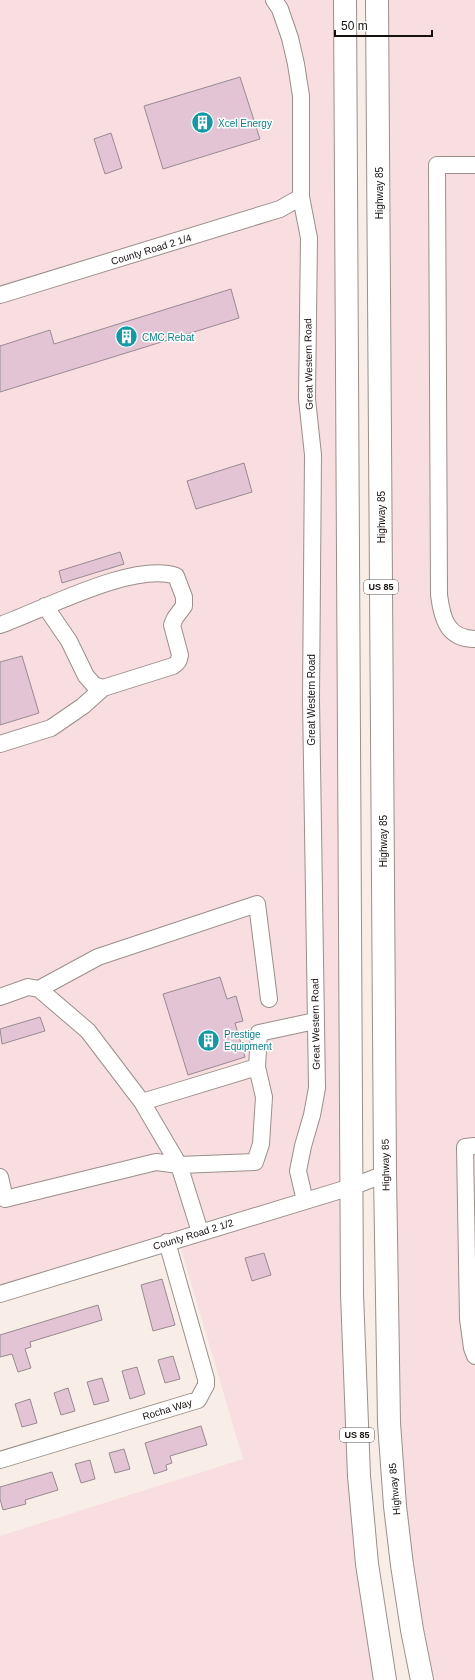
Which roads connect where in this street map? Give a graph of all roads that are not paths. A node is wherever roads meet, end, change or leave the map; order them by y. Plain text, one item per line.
1 (274, 0) edge
2 (345, 0) edge
3 (377, 0) edge
4 (475, 165) edge
5 (301, 197) junction
6 (0, 295) edge
7 (45, 606) junction
8 (0, 625) edge
9 (475, 639) edge
10 (103, 688) junction
11 (0, 744) edge
12 (39, 989) junction
13 (0, 997) edge
14 (269, 999) dead end
15 (315, 1021) junction
16 (257, 1067) junction
17 (142, 1102) junction
18 (475, 1146) edge
19 (180, 1165) junction
20 (385, 1174) junction
21 (0, 1177) edge
22 (351, 1187) junction
23 (305, 1201) junction
24 (200, 1232) junction
25 (167, 1242) junction
26 (471, 1288) edge
27 (0, 1294) edge
28 (475, 1356) edge
29 (0, 1460) edge
30 (385, 1680) edge
31 (422, 1680) edge

1 - 5 street, Great Western Road
2 - 22 highway, US 85
3 - 20 highway, Highway 85 / US 85
4 - 9 street
5 - 6 street, County Road 2 1/4
5 - 15 street, Great Western Road
7 - 8 street
7 - 10 street
7 - 10 street
10 - 11 street
12 - 13 street
12 - 14 street
12 - 17 street
15 - 16 street
15 - 23 street, Great Western Road
16 - 17 street
16 - 19 street
17 - 19 street
18 - 26 street
19 - 21 street
19 - 24 street
20 - 22 street, County Road 2 1/2
20 - 31 highway, Highway 85 / US 85
22 - 23 street, County Road 2 1/2
22 - 30 highway, US 85
23 - 24 street, County Road 2 1/2
24 - 25 street, County Road 2 1/2
25 - 27 street, County Road 2 1/2
25 - 29 street, Rocha Way
26 - 28 street

